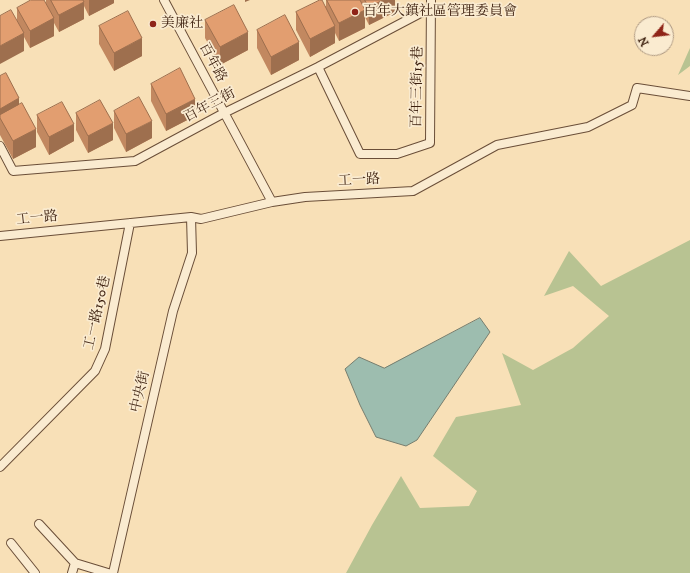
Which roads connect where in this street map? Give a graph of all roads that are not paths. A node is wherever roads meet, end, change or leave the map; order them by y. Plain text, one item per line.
1 (164, 0) edge
2 (431, 4) edge
3 (318, 67) junction
4 (690, 96) edge
5 (224, 113) junction
6 (0, 146) edge
7 (272, 202) junction
8 (191, 217) junction
9 (130, 223) junction
10 (0, 236) edge
11 (0, 467) edge
12 (39, 524) dead end
13 (11, 543) dead end
14 (75, 563) junction
15 (35, 573) edge
16 (72, 573) edge
17 (108, 573) edge
18 (113, 573) edge

1 - 5 street, 百年路
2 - 3 street, 百年三街
2 - 3 street, 百年三街15巷
3 - 5 street, 百年三街
4 - 7 street, 工一路
5 - 6 street, 百年三街
5 - 7 street, 百年路
7 - 8 street, 工一路
8 - 9 street, 工一路
8 - 18 street, 中央街
9 - 10 street, 工一路
9 - 11 street, 工一路150巷
12 - 14 street
13 - 15 street
14 - 16 street
14 - 17 street

